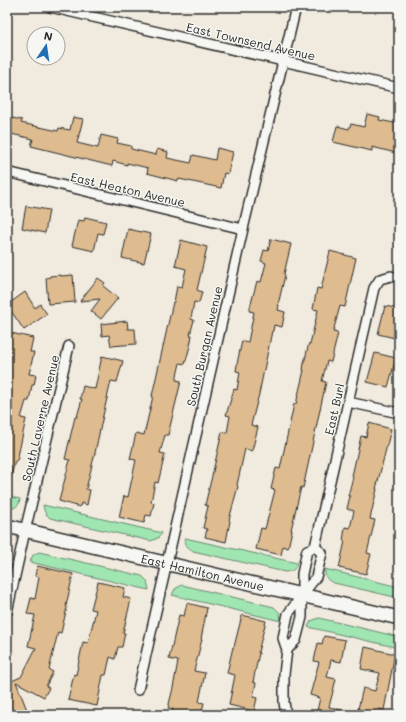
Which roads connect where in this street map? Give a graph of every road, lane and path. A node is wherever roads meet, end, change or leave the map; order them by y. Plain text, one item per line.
1 (50, 7) edge
2 (296, 7) edge
3 (283, 61) junction
4 (399, 88) edge
5 (7, 172) edge
6 (243, 229) junction
7 (399, 278) edge
8 (69, 346) dead end
9 (348, 402) junction
10 (399, 413) edge
11 (7, 526) edge
12 (25, 531) junction
13 (315, 547) junction
14 (167, 563) junction
15 (302, 595) junction
16 (7, 612) edge
17 (399, 618) edge
18 (287, 650) junction
19 (138, 690) dead end
20 (286, 715) edge

1 - 3 street, East Townsend Avenue
2 - 3 street, South Burgan Avenue
3 - 4 street, East Townsend Avenue
3 - 6 street, South Burgan Avenue
5 - 6 street, East Heaton Avenue
6 - 14 street, South Burgan Avenue
7 - 9 street, East Burl
8 - 12 street, South Laverne Avenue
9 - 10 street
9 - 13 street, East Burl
11 - 12 street, East Hamilton Avenue
12 - 14 street, East Hamilton Avenue
12 - 16 street, South Laverne Avenue
13 - 15 street, East Burl
13 - 15 street, East Burl
14 - 15 street, East Hamilton Avenue
14 - 19 street, South Burgan Avenue
15 - 17 street, East Hamilton Avenue
15 - 18 street, East Burl
15 - 18 street, East Burl
18 - 20 street, East Burl

